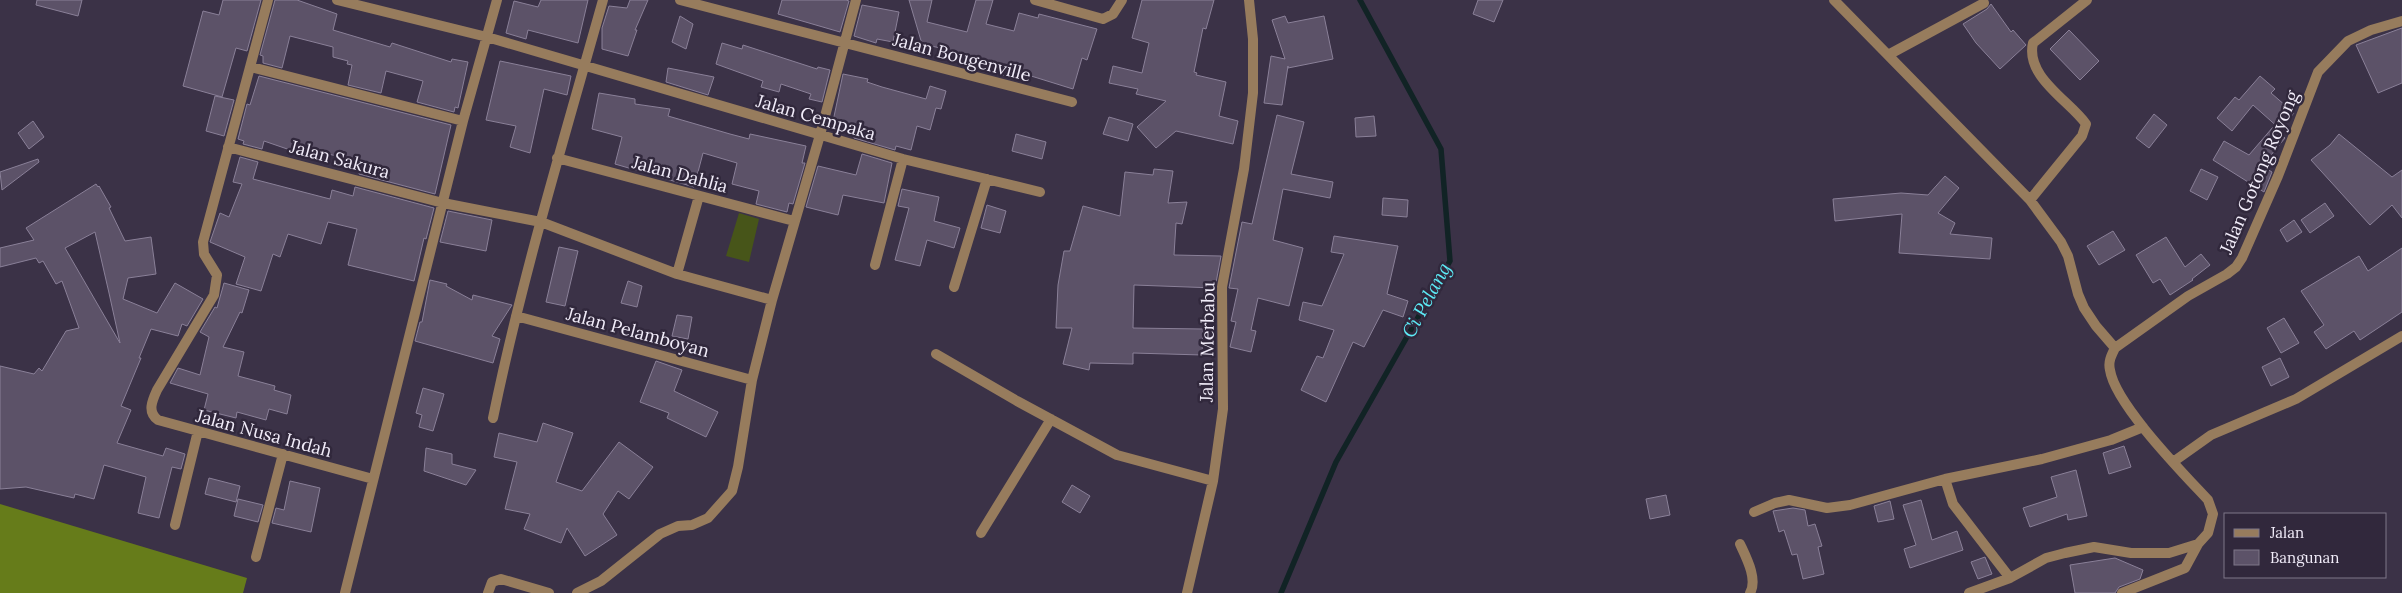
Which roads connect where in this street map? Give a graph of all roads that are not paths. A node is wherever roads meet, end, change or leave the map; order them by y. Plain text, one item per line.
1 (268, 0) edge
2 (337, 0) edge
3 (497, 0) edge
4 (602, 0) edge
5 (680, 0) edge
6 (856, 0) edge
7 (1035, 0) edge
8 (1122, 0) edge
9 (1250, 0) edge
10 (1834, 0) edge
11 (2087, 0) edge
12 (1984, 4) dead end
13 (2402, 21) edge
14 (487, 37) junction
15 (844, 43) junction
16 (1888, 55) junction
17 (584, 65) junction
18 (251, 67) junction
19 (1072, 102) dead end
20 (464, 121) junction
21 (820, 135) junction
22 (228, 147) junction
23 (557, 158) junction
24 (903, 159) junction
25 (987, 179) junction
26 (1040, 192) dead end
27 (699, 196) junction
28 (2030, 200) junction
29 (443, 203) junction
30 (794, 221) junction
31 (541, 222) junction
32 (876, 265) dead end
33 (677, 274) junction
34 (954, 287) dead end
35 (772, 300) junction
36 (516, 316) junction
37 (2402, 336) edge
38 (2115, 348) junction
39 (936, 354) dead end
40 (752, 380) junction
41 (493, 418) dead end
42 (1051, 420) junction
43 (2143, 427) junction
44 (198, 431) junction
45 (282, 454) junction
46 (2173, 462) junction
47 (1945, 478) junction
48 (373, 479) junction
49 (1213, 481) junction
50 (1754, 512) dead end
51 (175, 525) dead end
52 (981, 533) dead end
53 (1740, 544) dead end
54 (2198, 544) junction
55 (256, 557) dead end
56 (2010, 578) junction
57 (345, 593) edge
58 (488, 593) edge
59 (549, 593) edge
60 (577, 593) edge
61 (1187, 593) edge
62 (1750, 593) edge
63 (1970, 593) edge
64 (2122, 593) edge

1 - 18 street
2 - 14 street, Jalan Cempaka
3 - 14 street
4 - 17 street
5 - 15 street, Jalan Bougenville
6 - 15 street
7 - 8 street
9 - 49 street, Jalan Merbabu
10 - 16 street
11 - 28 street
12 - 16 street
13 - 38 street, Jalan Gotong Royong
14 - 17 street, Jalan Cempaka
14 - 20 street
15 - 19 street, Jalan Bougenville
15 - 21 street
16 - 28 street
17 - 21 street, Jalan Cempaka
17 - 23 street
18 - 20 street
18 - 22 street
20 - 29 street
21 - 24 street, Jalan Cempaka
21 - 30 street
22 - 29 street, Jalan Sakura
22 - 44 street, Jalan Nusa Indah
23 - 27 street, Jalan Dahlia
23 - 31 street
24 - 25 street, Jalan Cempaka
24 - 32 street
25 - 26 street, Jalan Cempaka
25 - 34 street
27 - 30 street, Jalan Dahlia
27 - 33 street
28 - 38 street
29 - 31 street, Jalan Sakura
29 - 48 street
30 - 35 street
31 - 33 street, Jalan Sakura
31 - 36 street
33 - 35 street, Jalan Sakura
35 - 40 street
36 - 40 street, Jalan Pelamboyan
36 - 41 street
37 - 46 street
38 - 43 street
39 - 42 street
40 - 60 street
42 - 49 street
42 - 52 street
43 - 46 street
43 - 47 street
44 - 45 street, Jalan Nusa Indah
44 - 51 street
45 - 48 street, Jalan Nusa Indah
45 - 55 street
46 - 54 street
47 - 50 street
47 - 56 street
48 - 57 street
49 - 61 street, Jalan Merbabu
53 - 62 street
54 - 56 street
54 - 64 street
56 - 63 street
58 - 59 street

